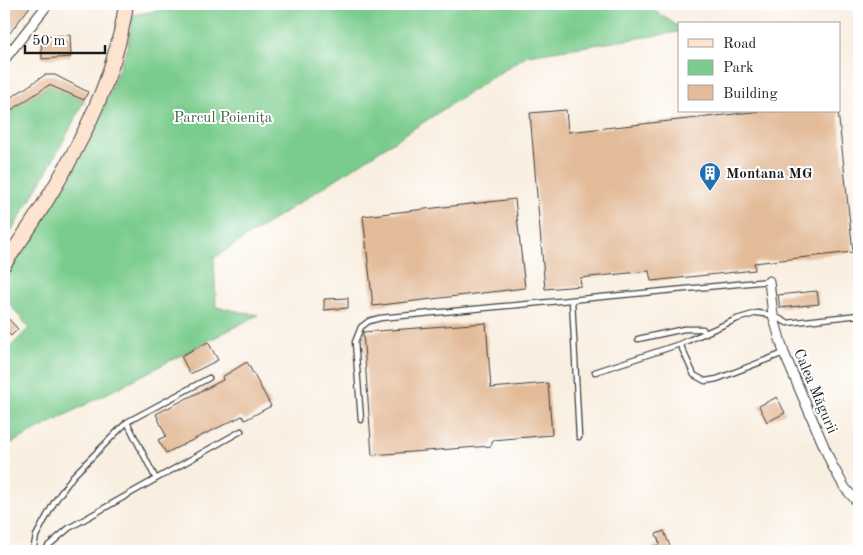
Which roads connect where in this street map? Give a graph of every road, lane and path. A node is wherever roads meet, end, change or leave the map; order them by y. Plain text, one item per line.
1 (48, 4) edge
2 (126, 4) edge
3 (4, 41) edge
4 (13, 48) junction
5 (4, 60) edge
6 (4, 264) edge
7 (769, 281) joint
8 (572, 300) junction
9 (773, 315) junction
10 (859, 315) edge
11 (705, 334) junction
12 (638, 339) dead end
13 (680, 344) junction
14 (784, 353) junction
15 (595, 372) dead end
16 (209, 378) dead end
17 (361, 420) dead end
18 (127, 422) junction
19 (241, 431) dead end
20 (579, 437) dead end
21 (156, 479) junction
22 (859, 504) edge
23 (32, 551) edge
24 (45, 551) edge

1 - 4 street
2 - 6 main road
3 - 4 lane
4 - 5 street
7 - 8 lane
7 - 9 street, Calea Măgurii
8 - 17 lane
8 - 20 lane
9 - 10 lane
9 - 11 lane
9 - 14 street, Calea Măgurii
11 - 12 lane
11 - 13 lane
13 - 14 lane
13 - 15 lane
14 - 22 street, Calea Măgurii
16 - 18 lane
18 - 21 lane
18 - 23 lane
19 - 21 lane
21 - 24 lane

